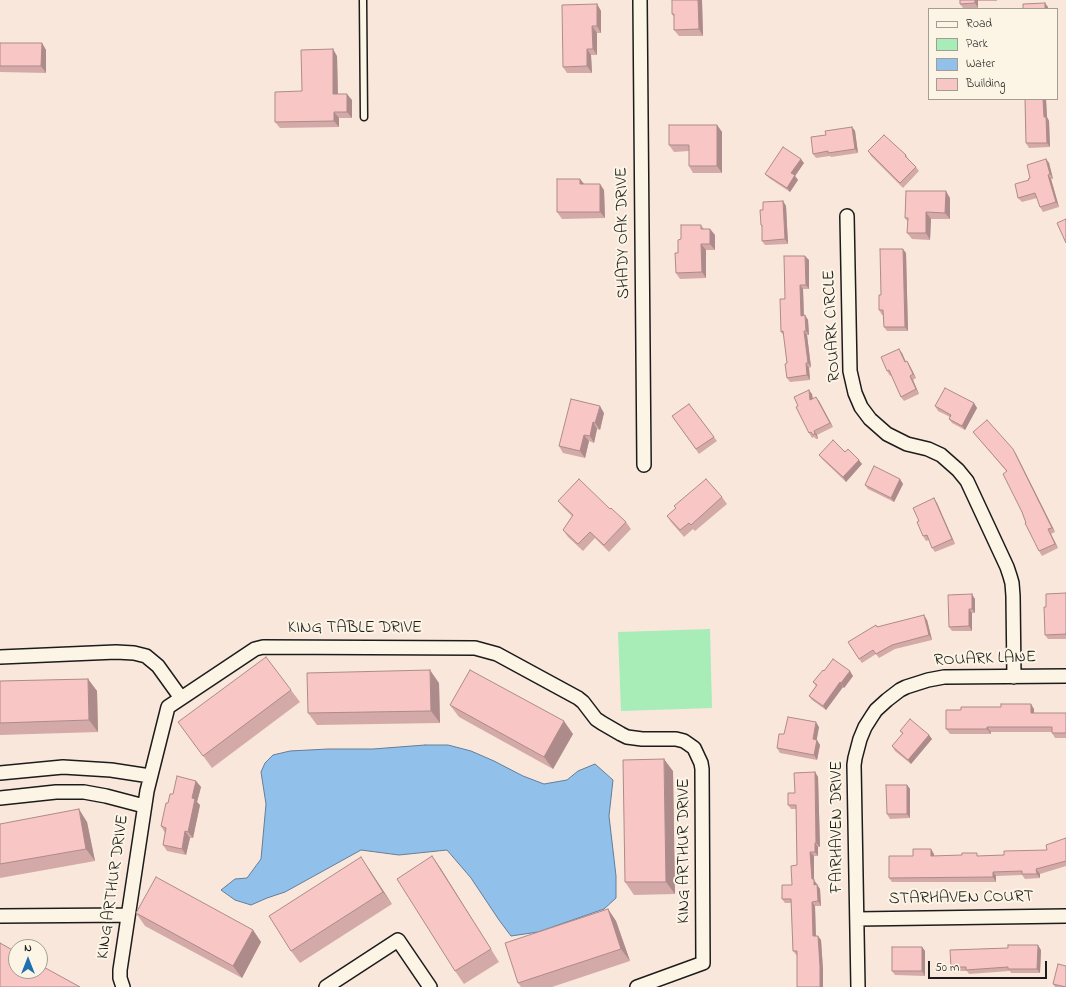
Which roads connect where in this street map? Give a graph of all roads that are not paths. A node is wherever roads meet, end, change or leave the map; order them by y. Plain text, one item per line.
1 (362, 0) edge
2 (640, 0) edge
3 (364, 117) dead end
4 (847, 216) dead end
5 (644, 465) dead end
6 (0, 657) edge
7 (1066, 676) edge
8 (1014, 677) junction
9 (906, 687) joint
10 (181, 698) junction
11 (621, 734) joint
12 (0, 773) edge
13 (150, 776) junction
14 (146, 791) joint
15 (0, 798) edge
16 (144, 806) junction
17 (128, 915) junction
18 (0, 916) edge
19 (1066, 916) edge
20 (857, 919) junction
21 (124, 987) edge
22 (326, 987) edge
23 (430, 987) edge
24 (637, 987) edge
25 (858, 987) edge

1 - 3 lane
2 - 5 street, SHADY OAK DRIVE
4 - 8 street, ROUARK CIRCLE
6 - 10 street
7 - 8 street, ROUARK LANE
8 - 9 street, ROUARK LANE
9 - 20 street, FAIRHAVEN DRIVE
10 - 11 street, KING TABLE DRIVE
10 - 13 street, KING TABLE DRIVE
11 - 24 street, KING ARTHUR DRIVE
12 - 13 street
13 - 14 street, KING TABLE DRIVE
14 - 16 street, KING ARTHUR DRIVE
15 - 16 street
16 - 17 street, KING ARTHUR DRIVE
17 - 18 street
17 - 21 street, KING ARTHUR DRIVE
19 - 20 street, STARHAVEN COURT
20 - 25 street, FAIRHAVEN DRIVE
22 - 23 street

